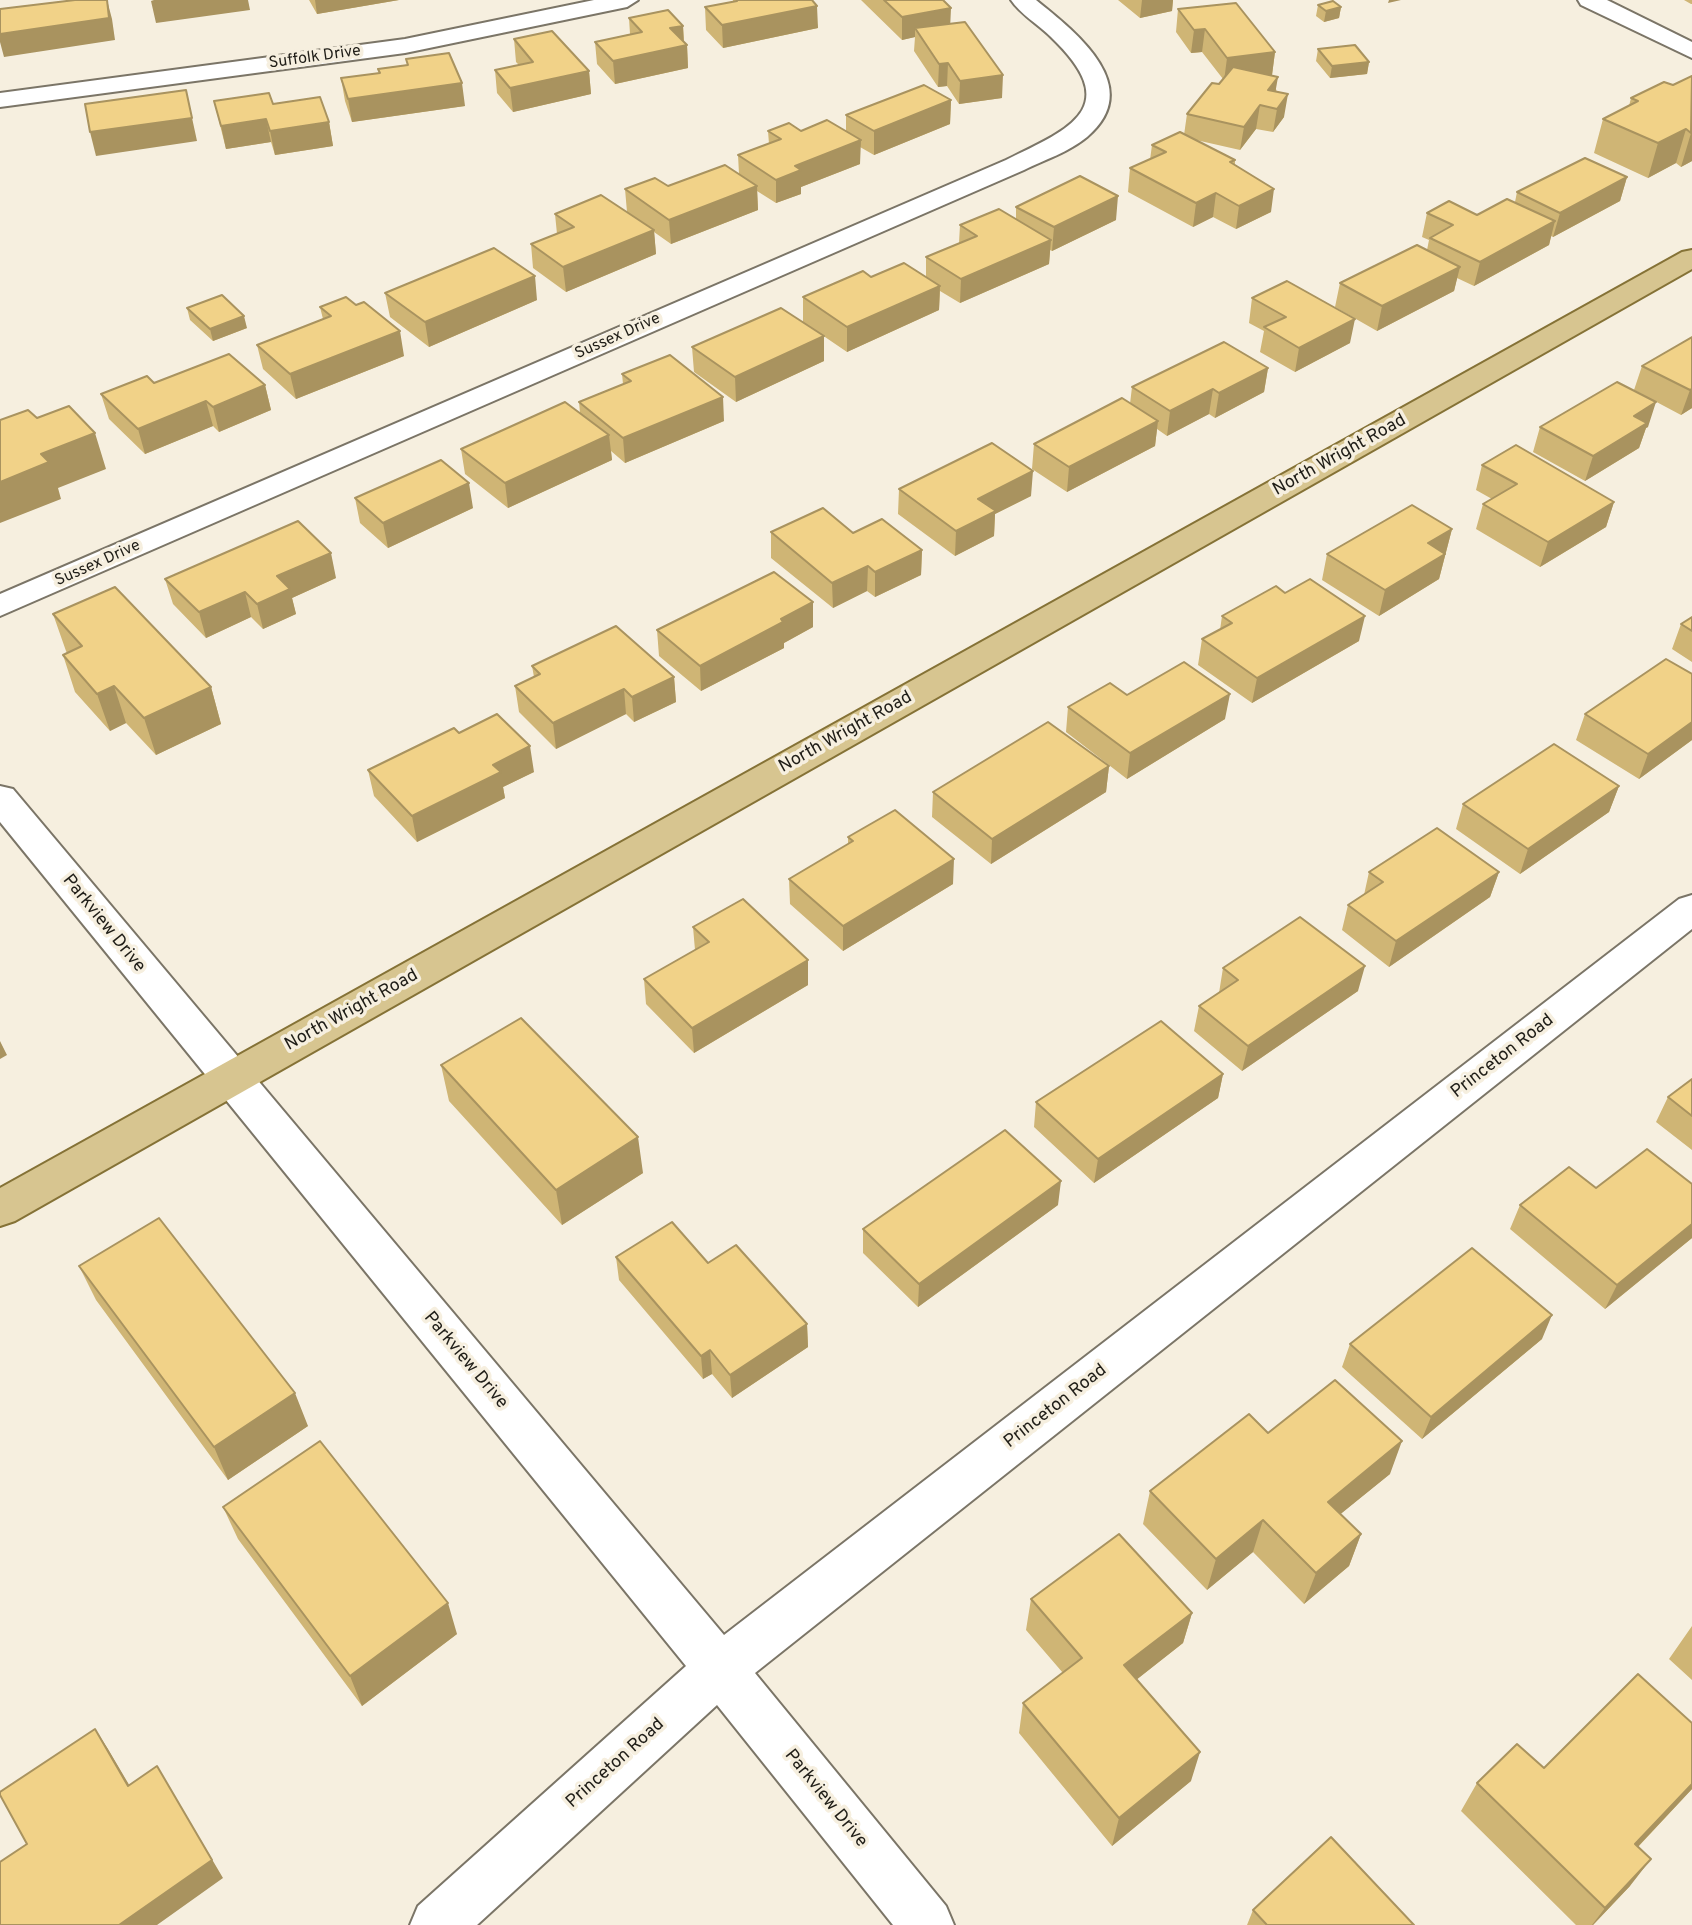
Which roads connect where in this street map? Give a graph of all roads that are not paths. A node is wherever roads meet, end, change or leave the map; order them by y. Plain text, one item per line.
1 (627, 0) edge
2 (1022, 0) edge
3 (1590, 0) edge
4 (1692, 51) edge
5 (0, 100) edge
6 (1692, 258) edge
7 (0, 607) edge
8 (0, 798) edge
9 (1692, 909) edge
10 (230, 1079) junction
11 (0, 1209) edge
12 (720, 1669) junction
13 (437, 1925) edge
14 (927, 1925) edge

1 - 5 street, Suffolk Drive
2 - 7 street, Sussex Drive
3 - 4 street
6 - 10 main road, North Wright Road
8 - 10 street, Parkview Drive
9 - 12 street, Princeton Road
10 - 11 main road, North Wright Road
10 - 12 street, Parkview Drive
12 - 13 street, Princeton Road
12 - 14 street, Parkview Drive

